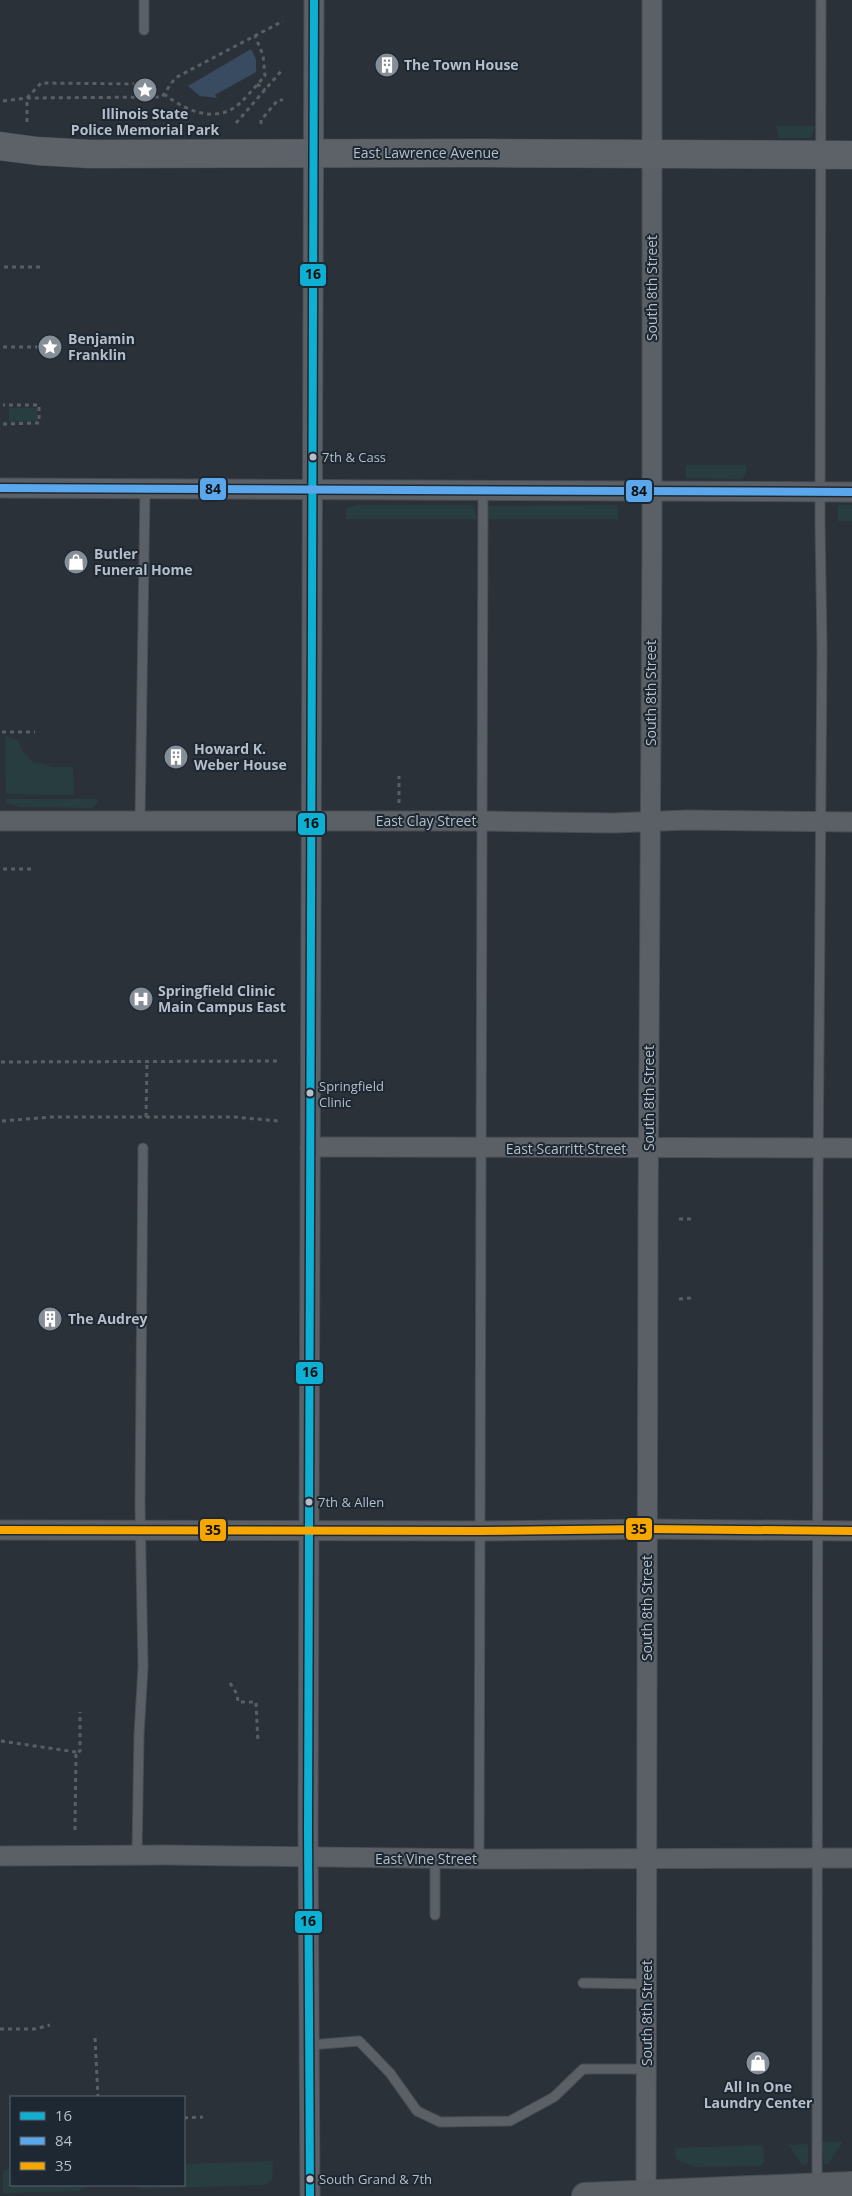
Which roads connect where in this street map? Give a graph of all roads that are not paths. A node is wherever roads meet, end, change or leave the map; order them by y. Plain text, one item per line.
1 (144, 0) edge
2 (314, 0) edge
3 (652, 0) edge
4 (821, 0) edge
5 (144, 30) dead end
6 (0, 146) edge
7 (314, 152) junction
8 (651, 153) junction
9 (820, 155) junction
10 (852, 156) edge
11 (0, 488) edge
12 (145, 488) junction
13 (312, 490) junction
14 (483, 491) junction
15 (652, 491) junction
16 (820, 492) junction
17 (852, 492) edge
18 (0, 821) edge
19 (140, 821) junction
20 (312, 821) junction
21 (482, 821) junction
22 (650, 822) junction
23 (821, 822) junction
24 (852, 822) edge
25 (310, 1147) junction
26 (143, 1148) dead end
27 (819, 1148) junction
28 (852, 1148) edge
29 (481, 1149) junction
30 (648, 1149) junction
31 (648, 1529) junction
32 (0, 1530) edge
33 (140, 1530) junction
34 (310, 1531) junction
35 (480, 1531) junction
36 (818, 1531) junction
37 (852, 1531) edge
38 (137, 1855) junction
39 (0, 1856) edge
40 (308, 1858) junction
41 (647, 1858) junction
42 (817, 1858) junction
43 (852, 1858) edge
44 (435, 1859) junction
45 (479, 1859) junction
46 (435, 1915) dead end
47 (583, 1984) dead end
48 (647, 1984) junction
49 (310, 2045) junction
50 (646, 2069) junction
51 (852, 2186) edge
52 (817, 2191) edge
53 (646, 2195) edge
54 (310, 2196) edge
55 (585, 2196) edge

1 - 5 lane
2 - 7 street
3 - 8 street, South 8th Street
4 - 9 lane
6 - 7 main road, East Lawrence Avenue
7 - 8 main road, East Lawrence Avenue
7 - 13 street
8 - 9 main road, East Lawrence Avenue
8 - 15 street, South 8th Street
9 - 10 main road, East Lawrence Avenue
9 - 16 lane
11 - 12 street
12 - 13 street
12 - 19 lane
13 - 14 street
13 - 20 street
14 - 15 street
14 - 21 lane
15 - 16 street
15 - 22 street, South 8th Street
16 - 17 street
16 - 23 lane
18 - 19 street, East Clay Street
19 - 20 street, East Clay Street
20 - 21 street, East Clay Street
20 - 25 street
21 - 22 street, East Clay Street
21 - 29 lane
22 - 23 street, East Clay Street
22 - 30 street, South 8th Street
23 - 24 street, East Clay Street
23 - 27 lane
25 - 29 street, East Scarritt Street
25 - 34 street
26 - 33 lane
27 - 28 street, East Scarritt Street
27 - 30 street, East Scarritt Street
27 - 36 lane
29 - 30 street, East Scarritt Street
29 - 35 lane
30 - 31 street, South 8th Street
31 - 35 street
31 - 36 street
31 - 41 street, South 8th Street
32 - 33 street
33 - 34 street
33 - 38 lane
34 - 35 street
34 - 40 street
35 - 45 lane
36 - 37 street
36 - 42 lane
38 - 39 street, East Vine Street
38 - 40 street, East Vine Street
40 - 44 street, East Vine Street
40 - 49 street
41 - 42 street, East Vine Street
41 - 45 street, East Vine Street
41 - 48 street, South 8th Street
42 - 43 street, East Vine Street
42 - 52 lane
44 - 45 street, East Vine Street
44 - 46 lane
47 - 48 lane
48 - 50 street, South 8th Street
49 - 50 lane
49 - 54 street
50 - 53 street, South 8th Street
51 - 52 main road
52 - 53 main road
53 - 55 main road

